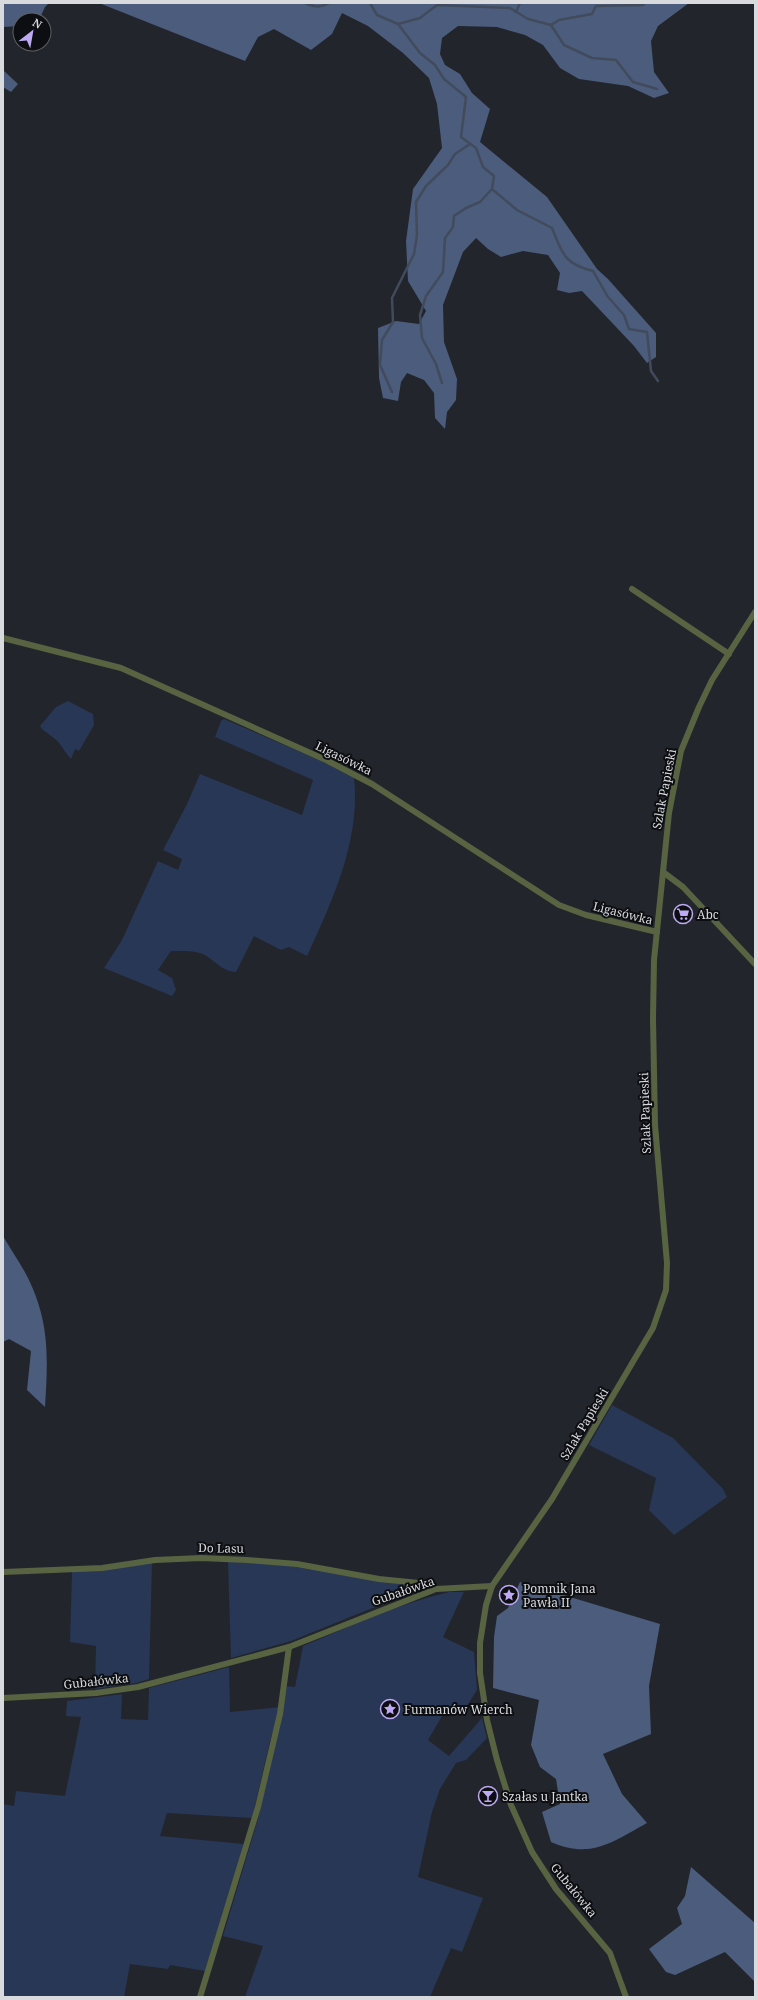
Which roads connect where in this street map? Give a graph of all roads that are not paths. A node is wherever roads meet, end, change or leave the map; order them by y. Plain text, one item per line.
1 (632, 589) dead end
2 (755, 612) edge
3 (3, 638) edge
4 (729, 654) junction
5 (663, 872) junction
6 (657, 932) junction
7 (755, 964) edge
8 (3, 1572) edge
9 (492, 1586) junction
10 (436, 1590) junction
11 (289, 1647) junction
12 (3, 1698) edge
13 (200, 1997) edge
14 (626, 1997) edge

1 - 4 street
2 - 4 street, Szlak Papieski
3 - 6 street, Ligasówka
4 - 5 street, Szlak Papieski
5 - 6 street, Szlak Papieski
5 - 7 street
6 - 9 street, Szlak Papieski
8 - 10 street, Do Lasu
9 - 10 street, Gubałówka
9 - 14 street, Gubałówka
10 - 11 street, Gubałówka
11 - 12 street, Gubałówka
11 - 13 street

